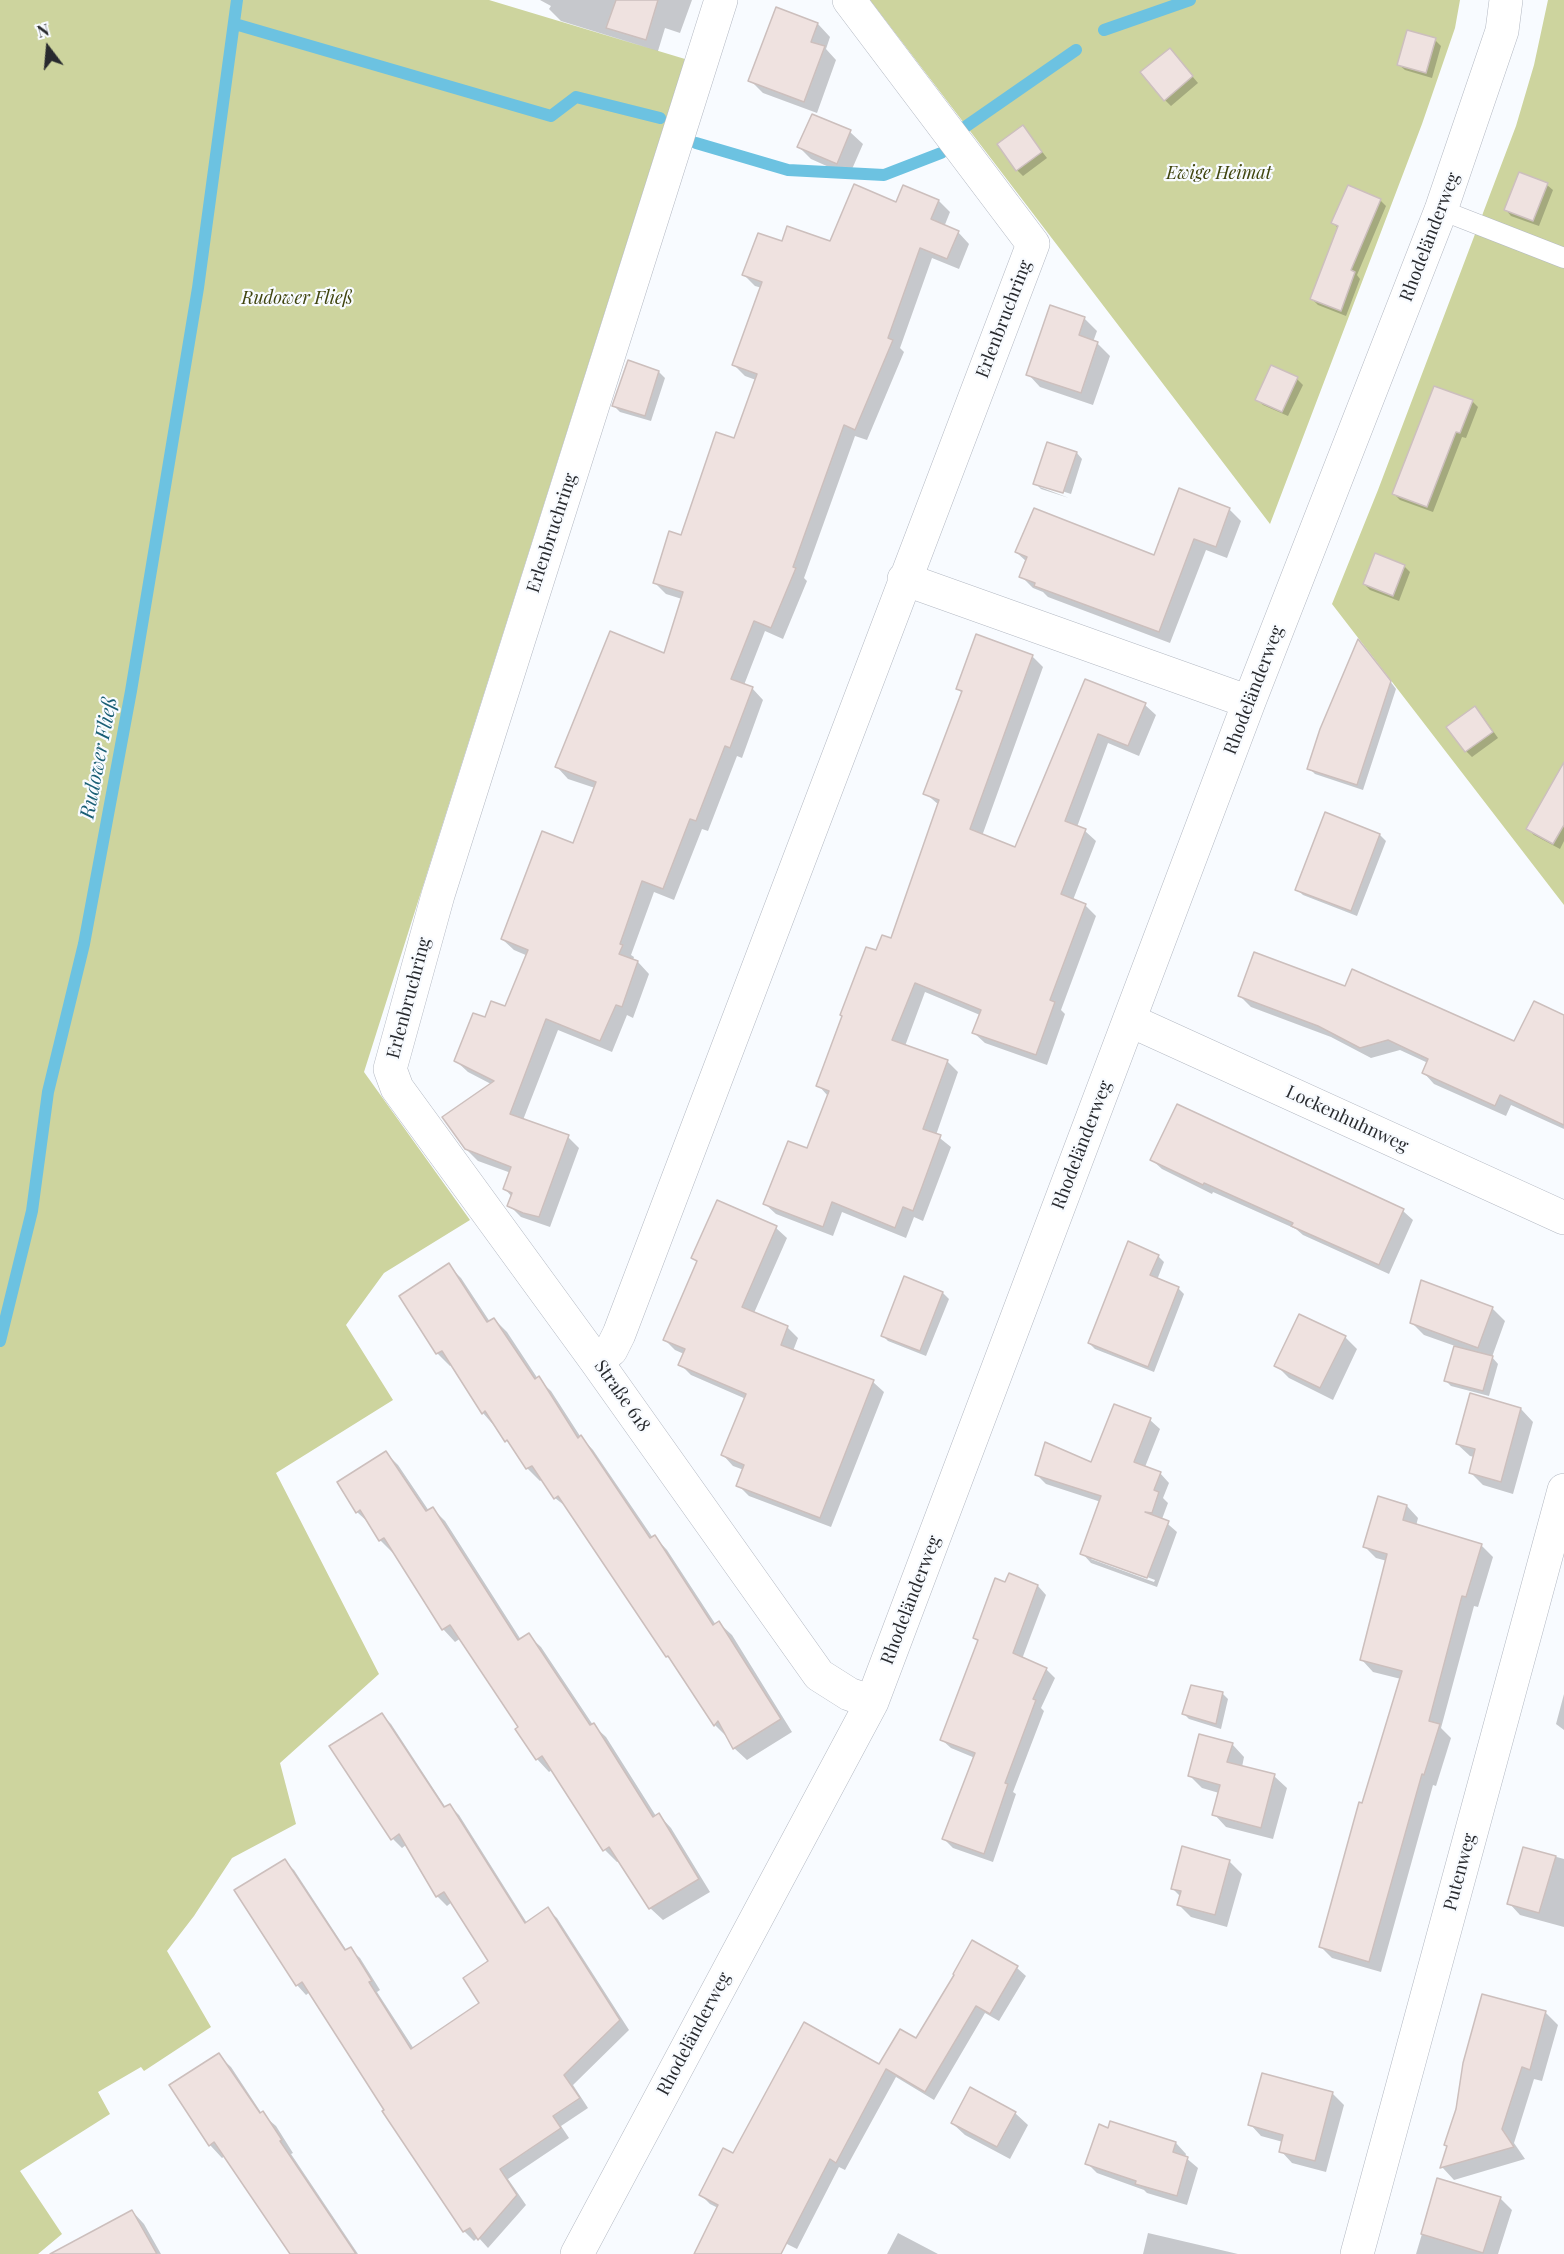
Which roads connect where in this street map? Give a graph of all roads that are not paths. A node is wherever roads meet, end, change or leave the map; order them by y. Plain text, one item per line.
1 (721, 0) edge
2 (849, 0) edge
3 (1506, 0) edge
4 (1441, 210) junction
5 (1564, 258) edge
6 (904, 579) junction
7 (1248, 702) junction
8 (1129, 1020) junction
9 (390, 1069) joint
10 (1564, 1218) edge
11 (596, 1361) junction
12 (1564, 1490) edge
13 (872, 1702) junction
14 (576, 2254) edge
15 (1357, 2254) edge

1 - 9 street, Erlenbruchring
2 - 6 street, Erlenbruchring
3 - 4 street, Rhodeländerweg
4 - 5 lane
4 - 7 street, Rhodeländerweg
6 - 7 street
6 - 11 street, Erlenbruchring
7 - 8 street, Rhodeländerweg
8 - 10 street, Lockenhuhnweg
8 - 13 street, Rhodeländerweg
9 - 11 street, Straße 618
11 - 13 street, Straße 618
12 - 15 street, Putenweg
13 - 14 street, Rhodeländerweg

